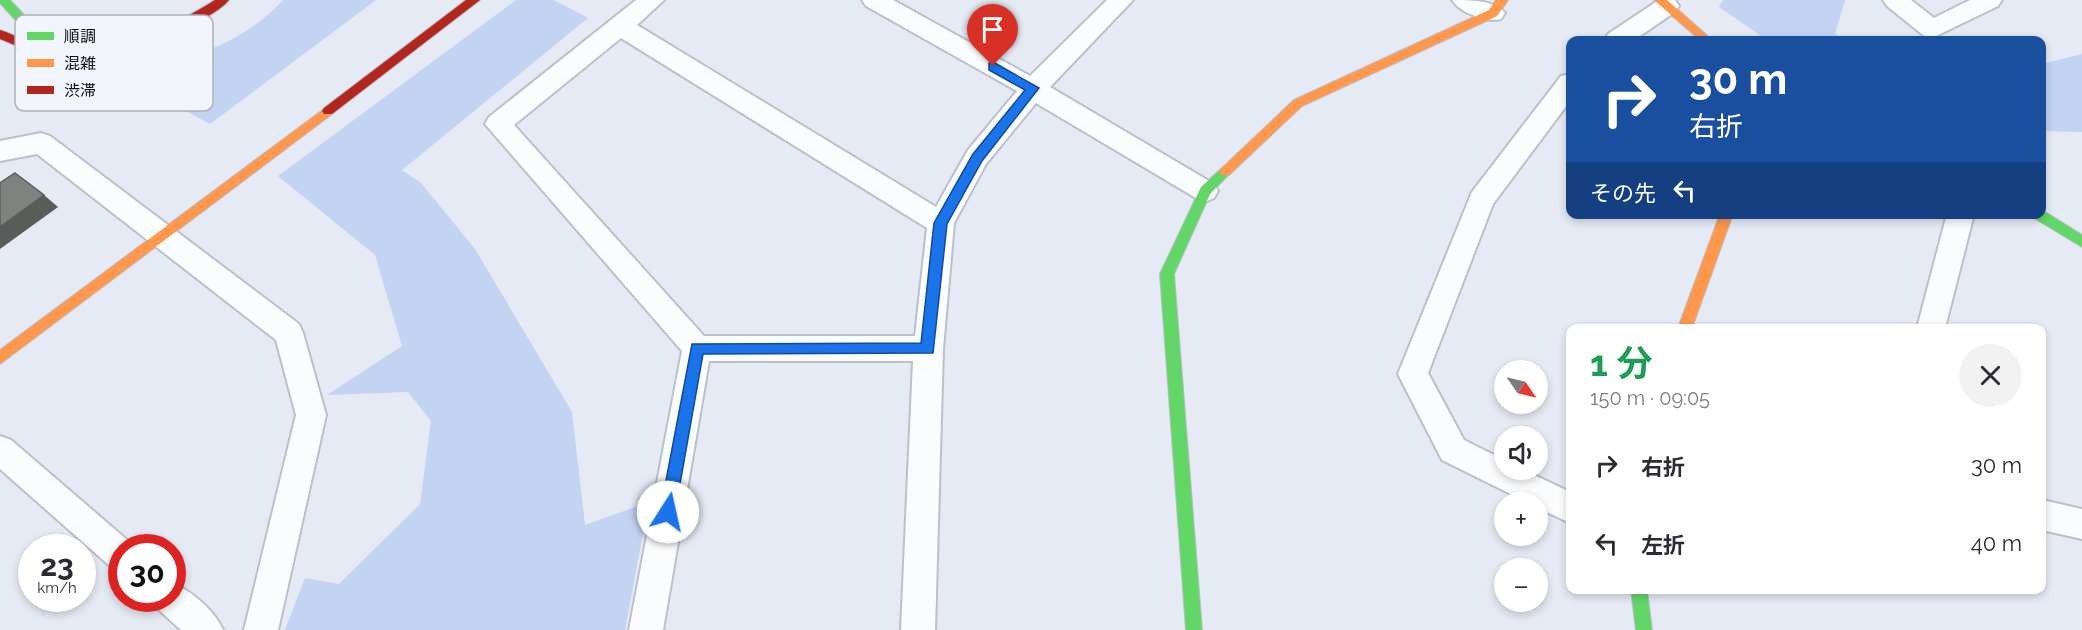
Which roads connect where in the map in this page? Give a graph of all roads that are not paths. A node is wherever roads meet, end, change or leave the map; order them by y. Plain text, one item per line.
1 (4, 0) edge
2 (198, 0) edge
3 (223, 0) edge
4 (474, 0) edge
5 (652, 0) edge
6 (874, 0) edge
7 (1121, 0) edge
8 (1464, 0) edge
9 (1895, 0) edge
10 (1990, 0) edge
11 (1664, 3) edge
12 (1497, 7) edge
13 (171, 15) edge
14 (200, 15) edge
15 (15, 18) edge
16 (621, 26) junction
17 (0, 34) edge
18 (1622, 36) edge
19 (1702, 36) edge
20 (15, 40) edge
21 (1033, 88) junction
22 (1566, 88) edge
23 (0, 151) edge
24 (1204, 191) junction
25 (1724, 219) edge
26 (1960, 219) edge
27 (2046, 219) edge
28 (941, 223) junction
29 (163, 235) junction
30 (2082, 243) edge
31 (1686, 324) edge
32 (1932, 324) edge
33 (697, 348) junction
34 (928, 349) junction
35 (0, 358) edge
36 (0, 450) edge
37 (1566, 506) edge
38 (2046, 516) edge
39 (2082, 524) edge
40 (108, 544) edge
41 (1640, 594) edge
42 (186, 612) edge
43 (206, 630) edge
44 (261, 630) edge
45 (646, 630) edge
46 (918, 630) edge
47 (1194, 630) edge
48 (1644, 630) edge

1 - 15 main road
2 - 13 main road
3 - 14 main road
4 - 29 main road
5 - 16 street
6 - 21 street
7 - 21 street
8 - 12 street
9 - 10 street
11 - 18 street
11 - 19 main road
12 - 24 main road
16 - 28 street
16 - 33 street
17 - 20 main road
21 - 24 street
21 - 28 street
22 - 37 street
23 - 29 street
24 - 47 main road
25 - 31 main road
26 - 32 street
27 - 30 main road
28 - 34 street
29 - 35 main road
29 - 44 street
33 - 34 street
33 - 45 street
34 - 46 street
36 - 40 street
38 - 39 street
41 - 48 main road
42 - 43 street

